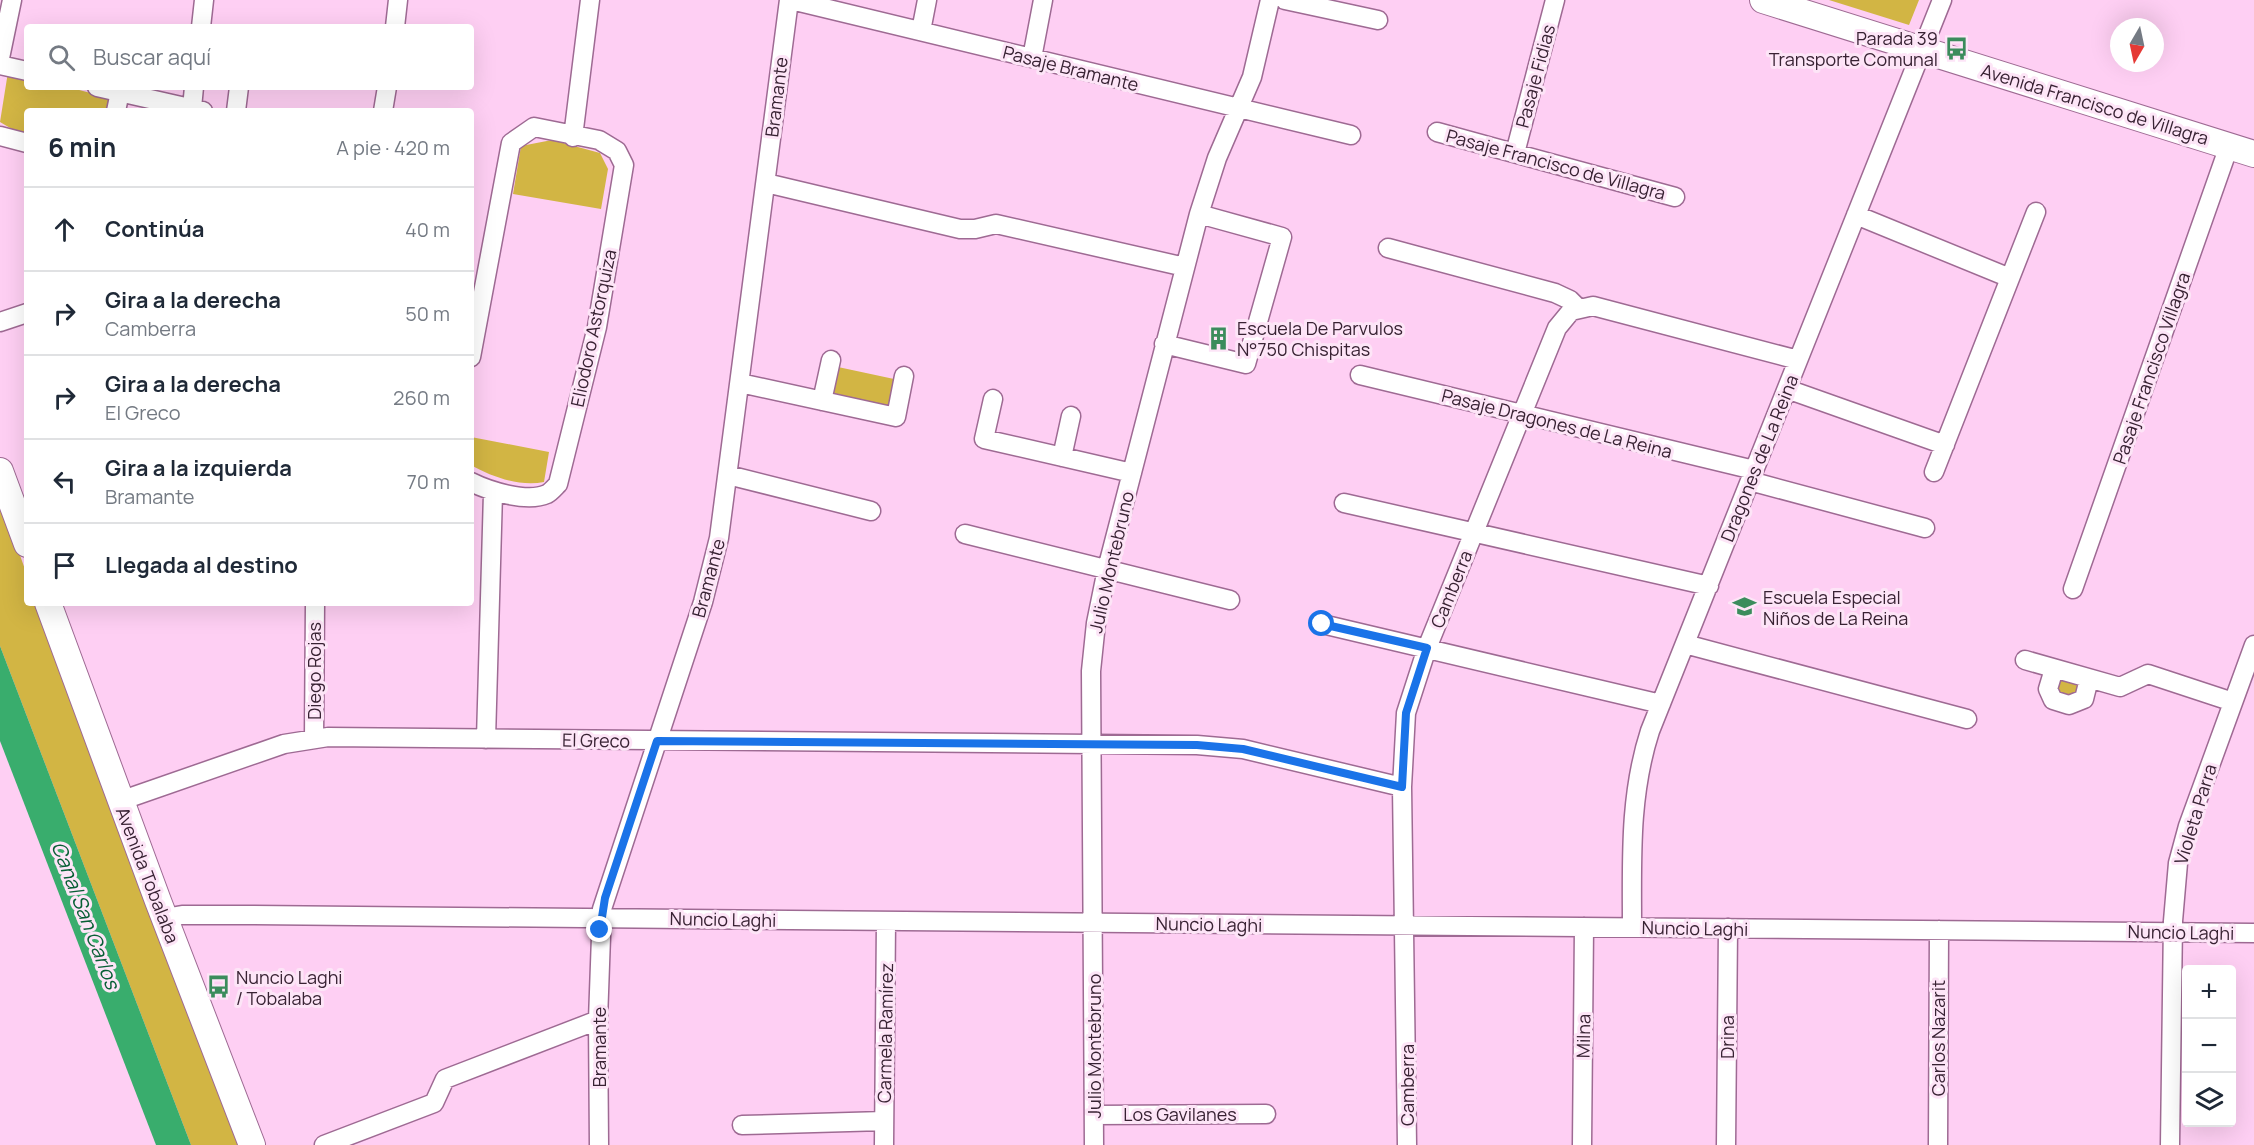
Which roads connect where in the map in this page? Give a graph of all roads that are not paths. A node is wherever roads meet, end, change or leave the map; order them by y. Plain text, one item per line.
1 (12, 0) edge
2 (204, 0) edge
3 (398, 0) edge
4 (590, 0) edge
5 (790, 0) edge
6 (927, 0) edge
7 (1044, 0) edge
8 (1270, 0) edge
9 (1285, 0) edge
10 (1555, 0) edge
11 (1763, 0) edge
12 (1941, 0) edge
13 (1378, 20) dead end
14 (201, 24) edge
15 (394, 24) edge
16 (921, 32) junction
17 (1921, 50) junction
18 (0, 58) edge
19 (1032, 58) junction
20 (0, 65) edge
21 (24, 70) edge
22 (111, 90) edge
23 (195, 90) edge
24 (239, 90) edge
25 (386, 90) edge
26 (120, 92) junction
27 (117, 108) edge
28 (189, 108) edge
29 (198, 108) edge
30 (236, 108) edge
31 (384, 108) edge
32 (1240, 108) junction
33 (1437, 132) dead end
34 (1351, 135) dead end
35 (0, 136) edge
36 (573, 137) junction
37 (24, 141) edge
38 (2229, 146) junction
39 (1515, 153) junction
40 (2254, 154) edge
41 (766, 183) junction
42 (1676, 196) dead end
43 (2036, 212) dead end
44 (1199, 214) junction
45 (1856, 215) junction
46 (1389, 248) dead end
47 (1185, 267) junction
48 (2010, 278) junction
49 (1578, 308) junction
50 (24, 314) edge
51 (0, 322) edge
52 (474, 341) edge
53 (1164, 344) junction
54 (831, 360) dead end
55 (1798, 360) junction
56 (1360, 375) dead end
57 (904, 376) dead end
58 (740, 383) junction
59 (1786, 389) junction
60 (993, 399) dead end
61 (822, 401) junction
62 (1523, 414) junction
63 (1071, 416) dead end
64 (1945, 445) junction
65 (1062, 457) junction
66 (0, 471) edge
67 (1934, 472) dead end
68 (1132, 473) junction
69 (728, 475) junction
70 (1752, 476) junction
71 (474, 483) edge
72 (494, 493) junction
73 (19, 501) edge
74 (1344, 503) dead end
75 (871, 511) dead end
76 (24, 528) edge
77 (1925, 528) dead end
78 (1474, 532) junction
79 (965, 534) dead end
80 (1107, 569) junction
81 (1709, 586) junction
82 (2073, 589) dead end
83 (1230, 600) dead end
84 (49, 606) edge
85 (315, 606) edge
86 (1322, 624) dead end
87 (1685, 644) junction
88 (2254, 645) edge
89 (1427, 648) junction
90 (2025, 660) dead end
91 (2054, 669) junction
92 (2089, 679) junction
93 (2233, 702) junction
94 (1661, 704) junction
95 (1967, 719) dead end
96 (314, 738) junction
97 (486, 739) junction
98 (657, 741) junction
99 (1092, 744) junction
100 (1402, 787) junction
101 (120, 801) junction
102 (165, 918) junction
103 (600, 918) junction
104 (886, 921) junction
105 (1093, 922) junction
106 (1406, 926) junction
107 (1584, 927) junction
108 (1632, 927) junction
109 (1728, 928) junction
110 (1939, 930) junction
111 (2173, 932) junction
112 (2254, 933) edge
113 (598, 1020) junction
114 (1266, 1114) dead end
115 (1095, 1115) junction
116 (884, 1121) junction
117 (742, 1125) dead end
118 (252, 1145) edge
119 (324, 1145) edge
120 (599, 1145) edge
121 (884, 1145) edge
122 (1094, 1145) edge
123 (1407, 1145) edge
124 (1582, 1145) edge
125 (1726, 1145) edge
126 (1938, 1145) edge
127 (2170, 1145) edge

1 - 18 street
2 - 14 street
3 - 15 street
4 - 36 street
5 - 16 street, Pasaje Bramante
5 - 41 street, Bramante
6 - 16 street
7 - 19 street
8 - 32 street, Julio Montebruno
9 - 13 street
10 - 39 street, Pasaje Fidias
11 - 17 main road, Avenida Francisco de Villagra
12 - 17 street, Dragones de La Reina
16 - 19 street, Pasaje Bramante
17 - 38 main road, Avenida Francisco de Villagra
17 - 45 street, Dragones de La Reina
19 - 32 street, Pasaje Bramante
20 - 21 street
22 - 26 street
23 - 29 street
24 - 30 street
25 - 31 street
26 - 27 street
26 - 28 street
32 - 34 street, Pasaje Bramante
32 - 44 street, Julio Montebruno
33 - 39 street, Pasaje Francisco de Villagra
35 - 37 street
36 - 52 street, Eliodoro Astorquiza
36 - 72 street, Eliodoro Astorquiza
38 - 40 main road, Avenida Francisco de Villagra
38 - 82 street, Pasaje Francisco Villagra
39 - 42 street, Pasaje Francisco de Villagra
41 - 47 street
41 - 58 street, Bramante
43 - 48 street
44 - 47 street, Julio Montebruno
44 - 53 street
45 - 48 street
45 - 55 street, Dragones de La Reina
46 - 49 street
47 - 53 street, Julio Montebruno
48 - 64 street
49 - 55 street
49 - 62 street, Camberra
50 - 51 street
53 - 68 street, Julio Montebruno
54 - 61 street
55 - 59 street, Dragones de La Reina
56 - 62 street, Pasaje Dragones de La Reina
57 - 61 street
58 - 61 street
58 - 69 street, Bramante
59 - 64 street
59 - 70 street, Dragones de La Reina
60 - 65 street
62 - 70 street, Pasaje Dragones de La Reina
62 - 78 street, Camberra
63 - 65 street
64 - 67 street
65 - 68 street
66 - 73 main road
68 - 80 street, Julio Montebruno
69 - 75 street
69 - 98 street, Bramante
70 - 77 street, Pasaje Dragones de La Reina
70 - 81 street, Dragones de La Reina
71 - 72 street, Eliodoro Astorquiza
72 - 97 street
73 - 76 main road
74 - 78 street
78 - 81 street
78 - 89 street, Camberra
79 - 80 street
80 - 83 street
80 - 99 street, Julio Montebruno
81 - 87 street, Dragones de La Reina
84 - 101 main road, Avenida Tobalaba
85 - 96 street, Diego Rojas
86 - 89 street
87 - 94 street, Dragones de La Reina
87 - 95 street
88 - 93 street, Violeta Parra
89 - 94 street
89 - 100 street, Camberra
90 - 91 street
91 - 92 street
91 - 92 street
92 - 93 street
93 - 111 street, Violeta Parra
94 - 108 street, Dragones de La Reina
96 - 97 street, El Greco
96 - 101 street, El Greco
97 - 98 street, El Greco
98 - 99 street, El Greco
98 - 103 street, Bramante
99 - 100 street, El Greco
99 - 105 street, Julio Montebruno
100 - 106 street, Camberra
101 - 102 main road, Avenida Tobalaba
102 - 103 street, Nuncio Laghi
102 - 118 main road, Avenida Tobalaba
103 - 104 street, Nuncio Laghi
103 - 113 street, Bramante
104 - 105 street, Nuncio Laghi
104 - 116 street, Carmela Ramírez
105 - 106 street, Nuncio Laghi
105 - 115 street, Julio Montebruno
106 - 107 street, Nuncio Laghi
106 - 123 street, Camberra
107 - 108 street, Nuncio Laghi
107 - 124 street, Milna
108 - 109 street, Nuncio Laghi
109 - 110 street, Nuncio Laghi
109 - 125 street, Drina
110 - 111 street, Nuncio Laghi
110 - 126 street, Carlos Nazarit
111 - 112 street, Nuncio Laghi
111 - 127 street, Violeta Parra
113 - 119 street
113 - 120 street, Bramante
114 - 115 street, Los Gavilanes
115 - 122 street, Julio Montebruno
116 - 117 street
116 - 121 street, Carmela Ramírez

